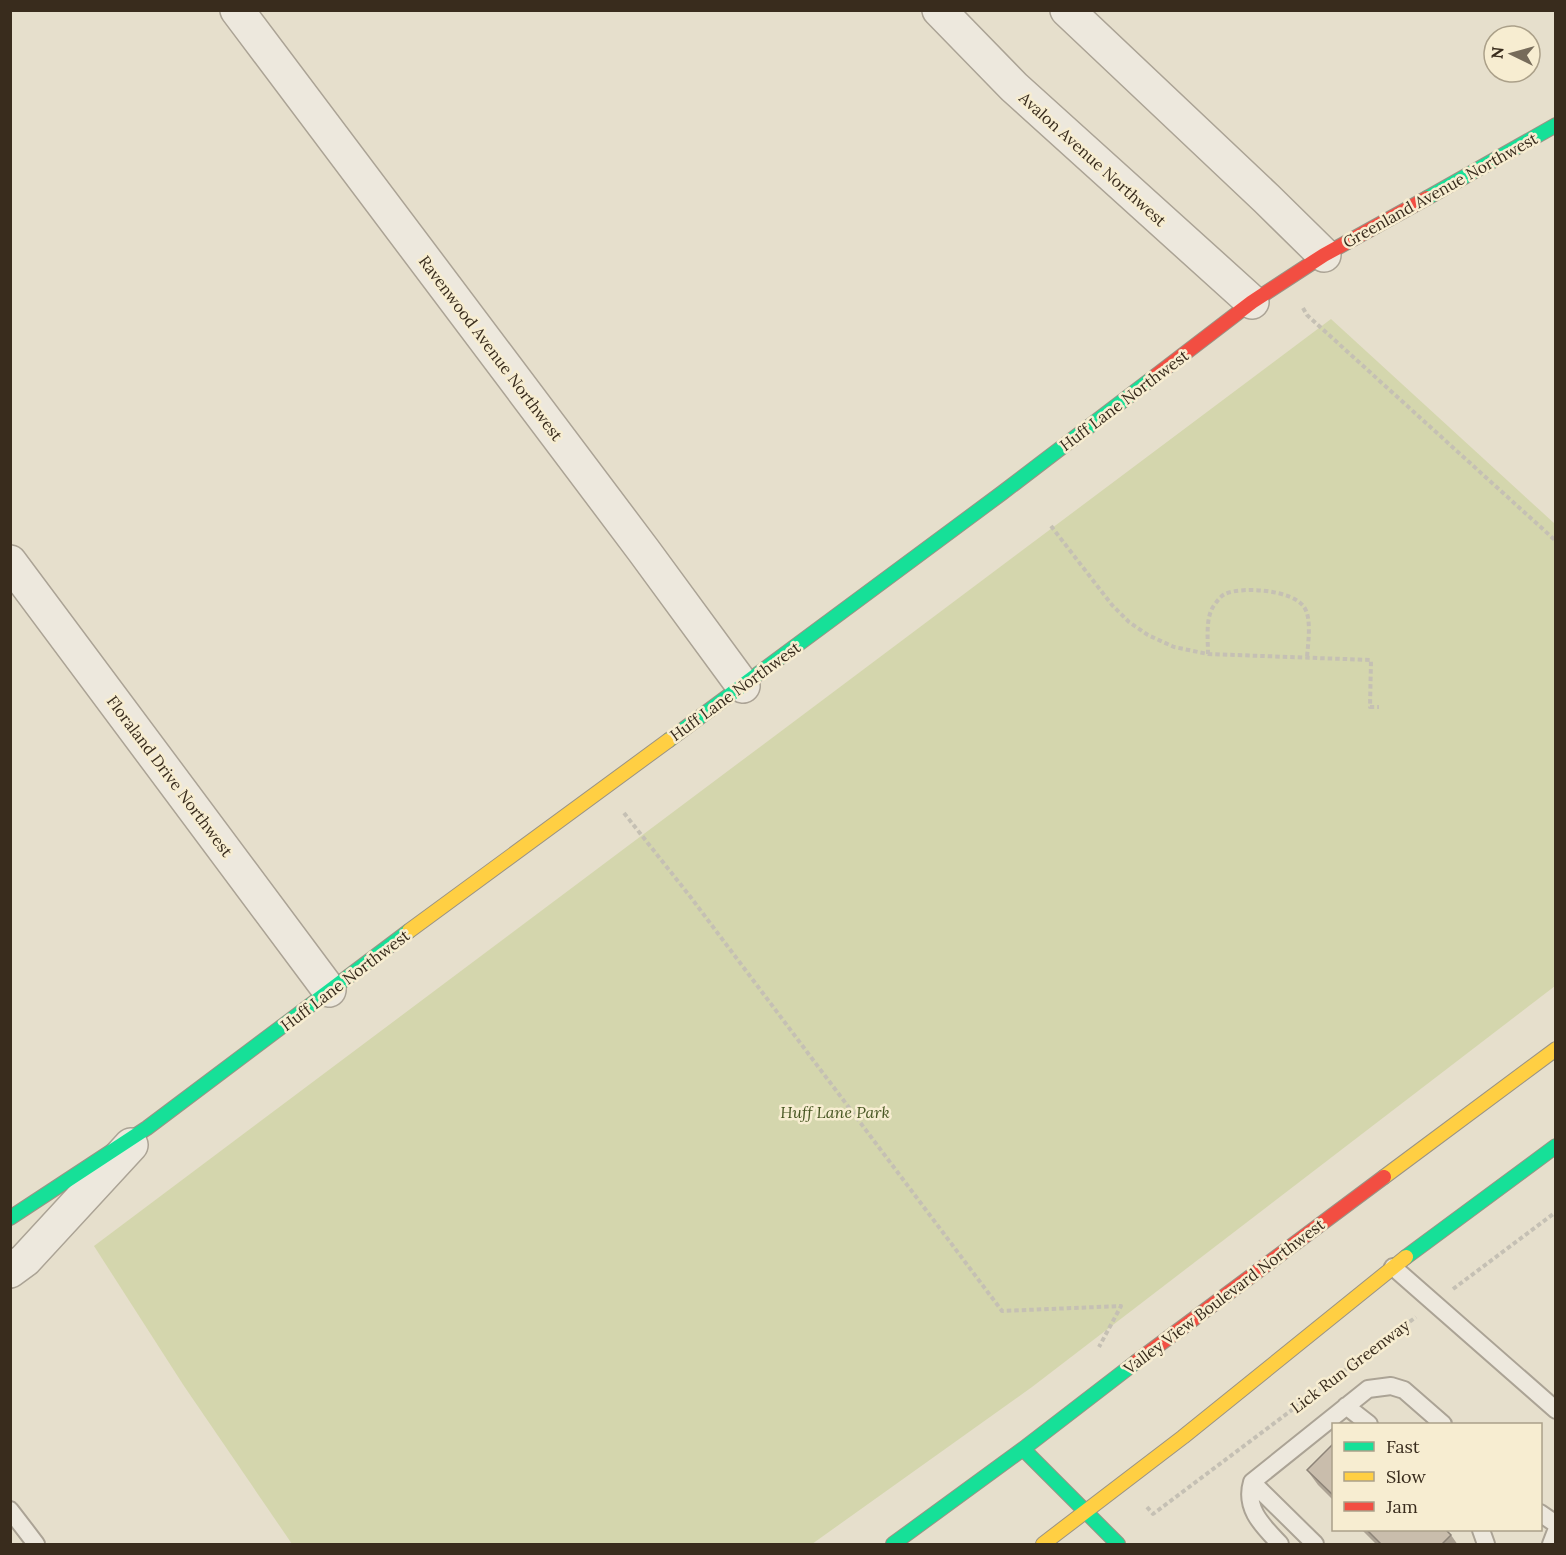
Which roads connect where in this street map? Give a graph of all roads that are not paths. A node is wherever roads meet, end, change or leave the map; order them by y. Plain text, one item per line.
1 (237, 10) edge
2 (939, 10) edge
3 (1067, 10) edge
4 (1556, 125) edge
5 (1324, 255) junction
6 (1252, 302) junction
7 (10, 562) edge
8 (743, 686) junction
9 (329, 990) junction
10 (1556, 1050) edge
11 (147, 1128) junction
12 (1556, 1146) edge
13 (10, 1218) edge
14 (1393, 1268) junction
15 (10, 1271) edge
16 (1346, 1406) junction
17 (1556, 1410) edge
18 (1367, 1423) edge
19 (1441, 1423) edge
20 (1023, 1449) junction
21 (1252, 1482) junction
22 (1043, 1489) dead end
23 (10, 1510) edge
24 (1086, 1512) junction
25 (1542, 1514) edge
26 (1060, 1524) junction
27 (1556, 1524) edge
28 (1556, 1531) edge
29 (36, 1545) edge
30 (893, 1545) edge
31 (1044, 1545) edge
32 (1070, 1545) edge
33 (1118, 1545) edge
34 (1280, 1545) edge
35 (1315, 1545) edge
36 (1551, 1545) edge

1 - 8 street, Ravenwood Avenue Northwest
2 - 6 street, Avalon Avenue Northwest
3 - 5 street
4 - 5 street, Greenland Avenue Northwest
5 - 6 street, Huff Lane Northwest
6 - 8 street, Huff Lane Northwest
7 - 9 street, Floraland Drive Northwest
8 - 9 street, Huff Lane Northwest
9 - 11 street, Huff Lane Northwest
10 - 20 street, Valley View Boulevard Northwest
11 - 13 street, Huff Lane Northwest
11 - 15 street, Huff Lane Northwest
12 - 14 street
14 - 17 lane
14 - 24 street
16 - 18 lane
16 - 19 lane
16 - 21 lane
20 - 22 street
20 - 24 street
20 - 30 street, Valley View Boulevard Northwest
21 - 34 lane
21 - 35 lane
23 - 29 lane
24 - 26 street
24 - 33 street
25 - 27 lane
26 - 31 street
26 - 32 street
28 - 36 lane

